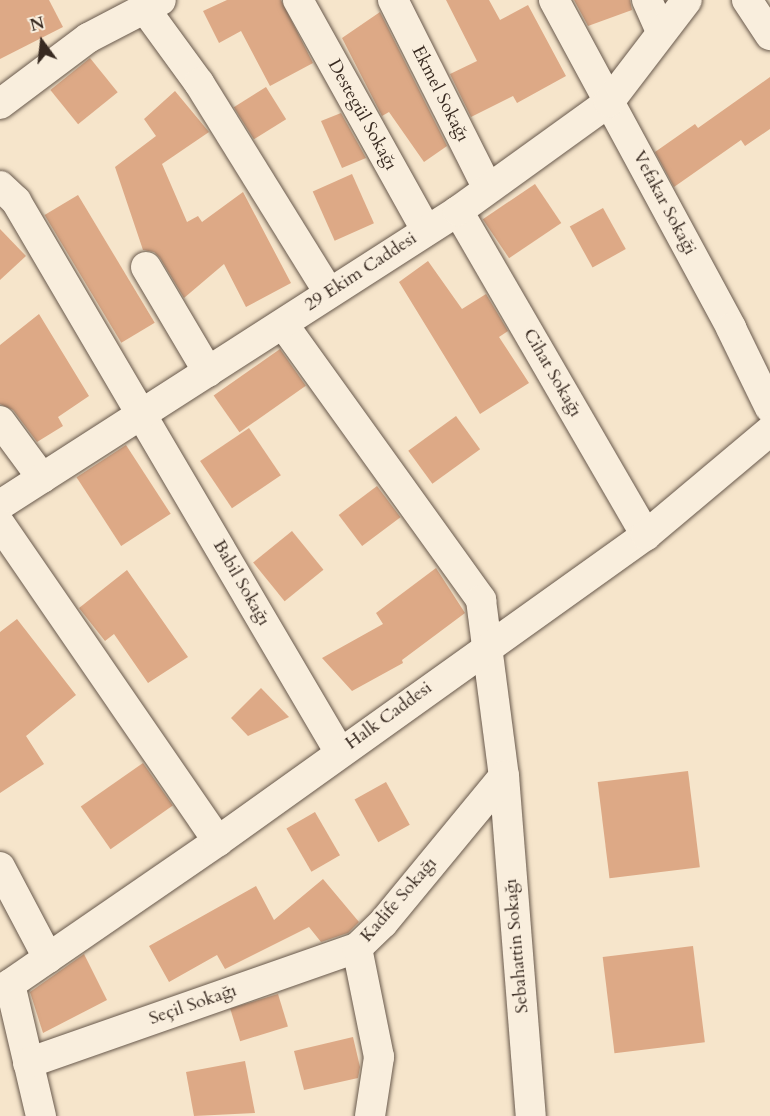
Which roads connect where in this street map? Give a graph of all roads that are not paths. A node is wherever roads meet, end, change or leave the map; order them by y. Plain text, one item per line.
1 (298, 0) edge
2 (393, 0) edge
3 (554, 0) edge
4 (647, 0) edge
5 (687, 0) edge
6 (747, 0) edge
7 (153, 4) edge
8 (661, 31) junction
9 (770, 35) edge
10 (609, 102) junction
11 (0, 104) edge
12 (0, 186) edge
13 (487, 187) junction
14 (458, 211) junction
15 (426, 230) junction
16 (146, 267) dead end
17 (329, 293) junction
18 (283, 324) junction
19 (208, 372) junction
20 (770, 408) edge
21 (143, 415) junction
22 (0, 421) edge
23 (770, 431) edge
24 (42, 478) junction
25 (0, 505) edge
26 (0, 524) edge
27 (646, 535) junction
28 (488, 645) junction
29 (339, 752) junction
30 (504, 776) junction
31 (218, 841) junction
32 (0, 867) edge
33 (357, 948) junction
34 (48, 958) junction
35 (5, 988) edge
36 (28, 1064) junction
37 (41, 1116) edge
38 (370, 1116) edge
39 (531, 1116) edge

1 - 15 street, Destegül Sokağı
2 - 13 street, Ekmel Sokağı
3 - 10 street, Vefakar Sokaği
4 - 8 street
5 - 8 street, 29 Ekim Caddesi
6 - 9 street
7 - 11 street
7 - 17 street
8 - 10 street, 29 Ekim Caddesi
10 - 13 street, 29 Ekim Caddesi
10 - 20 street, Vefakar Sokaği
12 - 21 street, Babil Sokağı
13 - 14 street, 29 Ekim Caddesi
14 - 15 street, 29 Ekim Caddesi
14 - 27 street, Cihat Sokağı
15 - 17 street, 29 Ekim Caddesi
16 - 19 street
17 - 18 street, 29 Ekim Caddesi
18 - 19 street, 29 Ekim Caddesi
18 - 28 street, Sebahattin Sokağı
19 - 21 street, 29 Ekim Caddesi
21 - 24 street, 29 Ekim Caddesi
21 - 29 street, Babil Sokağı
22 - 24 street
23 - 27 street, Halk Caddesi
24 - 25 street, 29 Ekim Caddesi
26 - 31 street
27 - 28 street, Halk Caddesi
28 - 29 street, Halk Caddesi
28 - 30 street, Sebahattin Sokağı
29 - 31 street, Halk Caddesi
30 - 33 street, Kadife Sokağı
30 - 39 street, Sebahattin Sokağı
31 - 34 street, Halk Caddesi
32 - 34 street
33 - 36 street, Seçil Sokağı
33 - 38 street, Kadife Sokağı
34 - 35 street, Halk Caddesi
35 - 36 street
36 - 37 street

